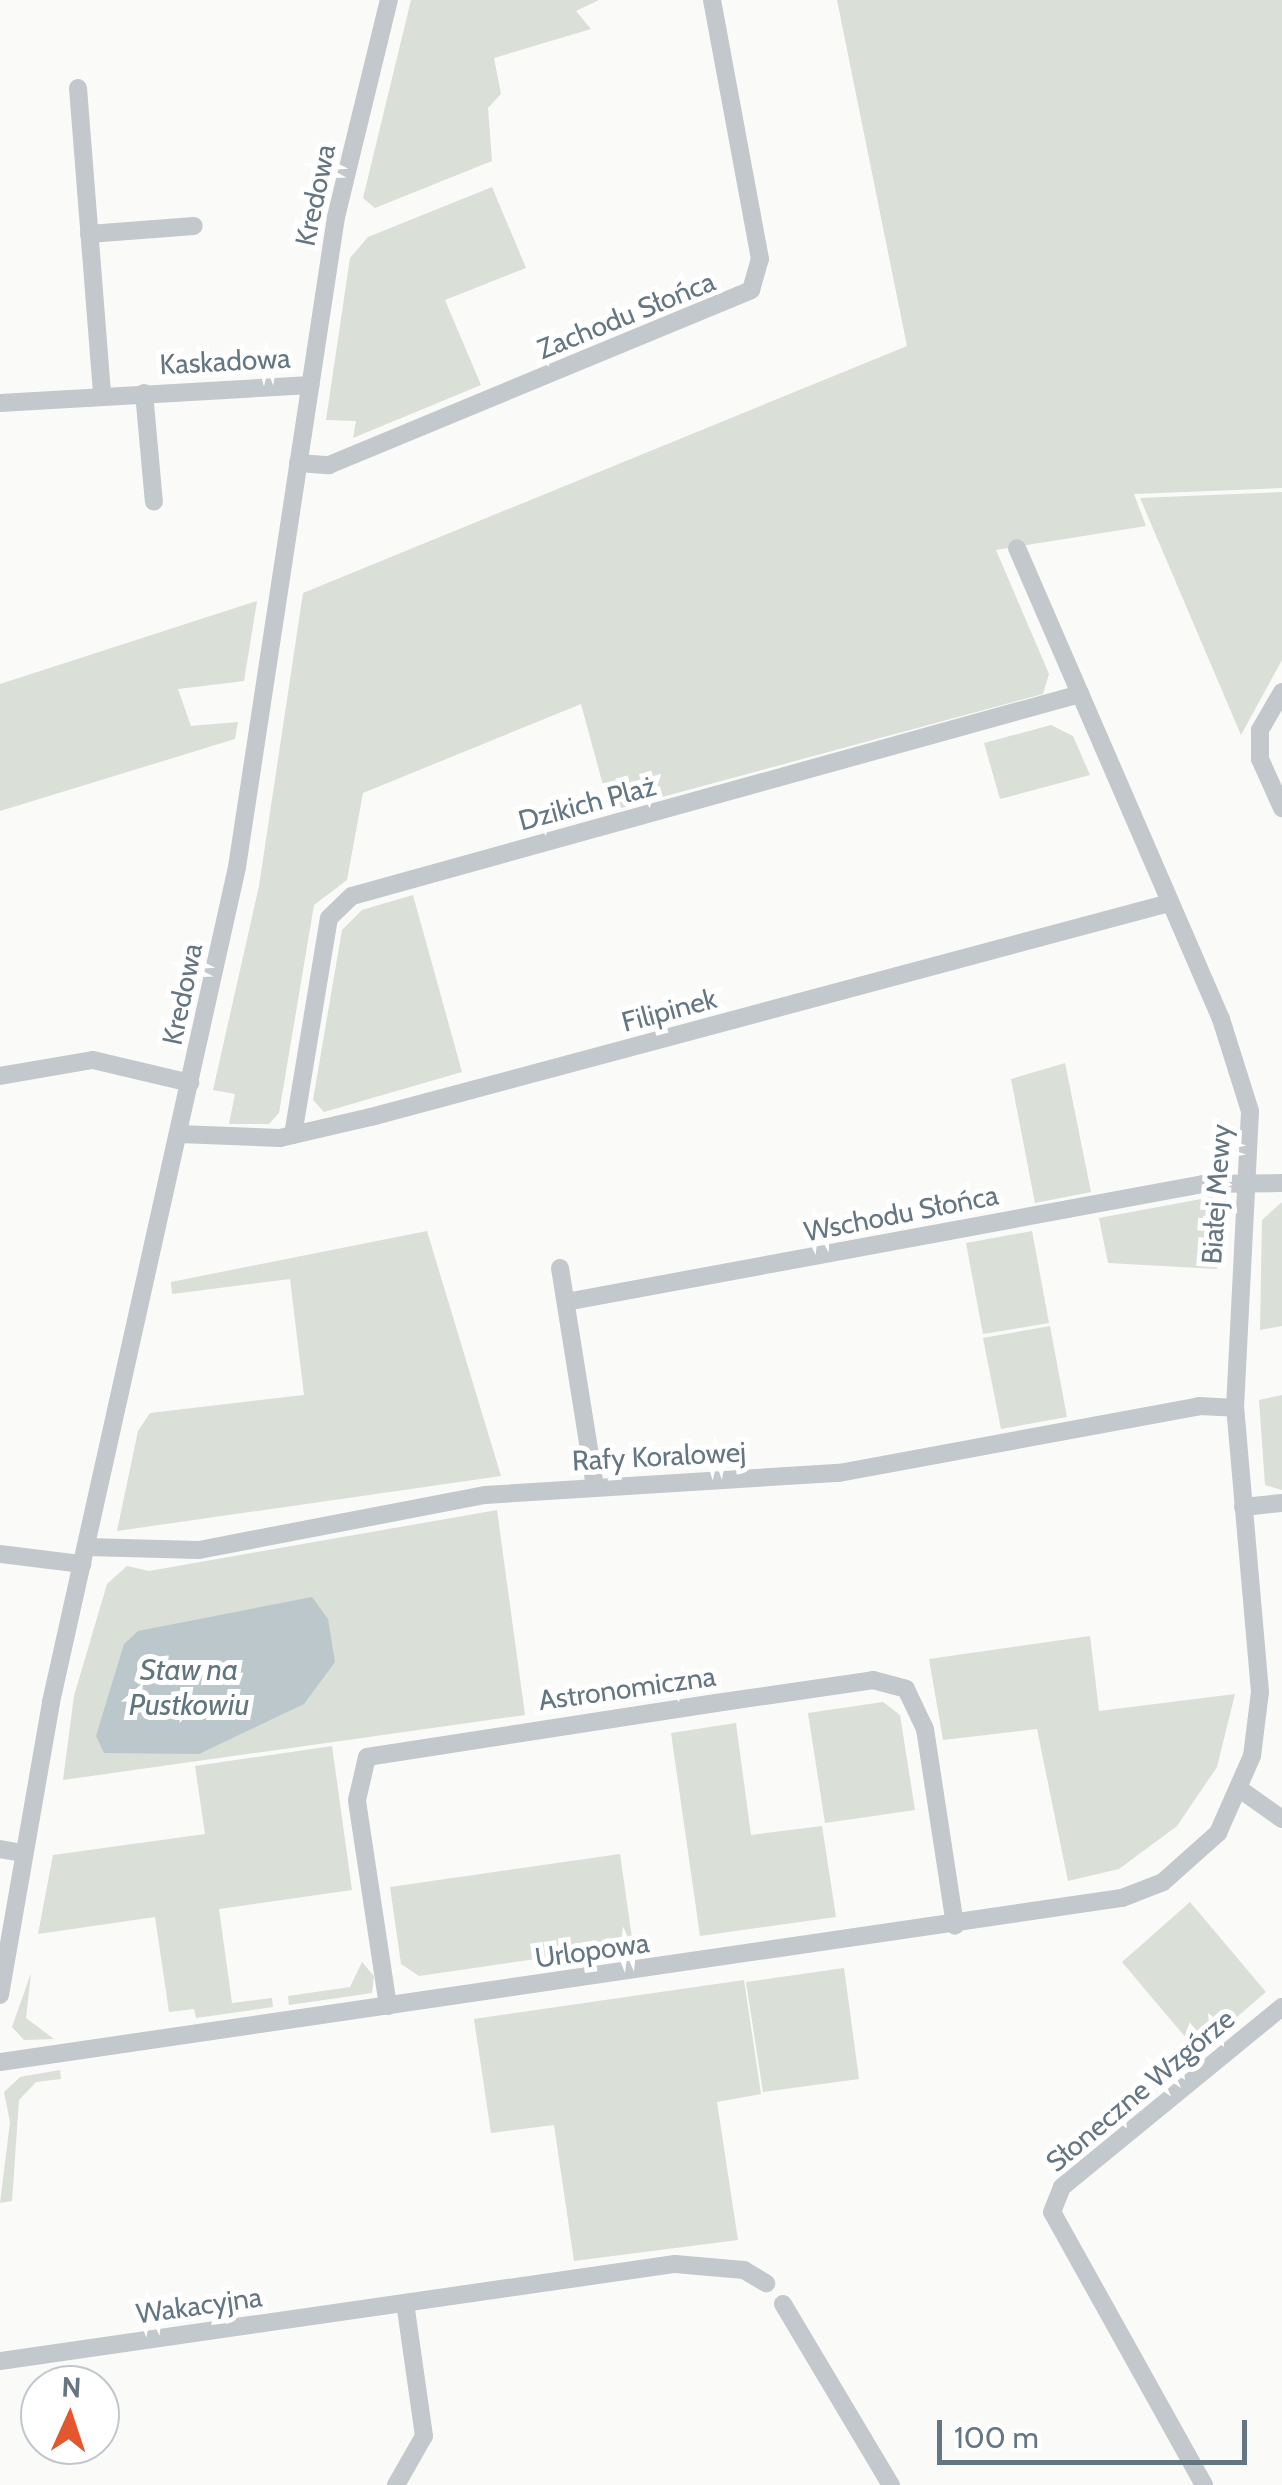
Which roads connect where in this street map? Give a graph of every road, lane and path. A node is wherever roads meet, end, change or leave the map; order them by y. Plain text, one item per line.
1 (389, 0) edge
2 (712, 0) edge
3 (78, 88) dead end
4 (194, 226) dead end
5 (89, 234) junction
6 (310, 385) junction
7 (144, 393) junction
8 (102, 396) junction
9 (0, 403) edge
10 (298, 462) junction
11 (154, 502) dead end
12 (1017, 548) dead end
13 (1282, 692) edge
14 (1080, 694) junction
15 (1282, 808) edge
16 (1169, 902) junction
17 (0, 1076) edge
18 (190, 1083) junction
19 (179, 1134) junction
20 (293, 1135) junction
21 (1248, 1183) junction
22 (1282, 1183) edge
23 (560, 1268) dead end
24 (566, 1302) junction
25 (1235, 1408) junction
26 (595, 1488) junction
27 (1282, 1503) edge
28 (1242, 1507) junction
29 (0, 1554) edge
30 (84, 1555) junction
31 (1241, 1790) junction
32 (1282, 1819) edge
33 (0, 1849) edge
34 (23, 1853) junction
35 (1183, 1868) joint
36 (955, 1926) junction
37 (0, 1994) edge
38 (388, 2006) junction
39 (1282, 2007) edge
40 (0, 2062) edge
41 (766, 2283) dead end
42 (405, 2304) junction
43 (783, 2304) dead end
44 (0, 2361) edge
45 (396, 2485) edge
46 (890, 2485) edge
47 (1204, 2485) edge

1 - 6 street, Kredowa
2 - 10 street, Zachodu Słońca
3 - 5 street
4 - 5 street
5 - 8 street
6 - 7 street, Kaskadowa
6 - 10 street, Kredowa
7 - 8 street, Kaskadowa
7 - 11 street, Kaskadowa
8 - 9 street, Kaskadowa
10 - 18 street, Kredowa
12 - 14 street, Białej Mewy
13 - 15 street
14 - 16 street, Białej Mewy
14 - 20 street, Dzikich Plaż
16 - 20 street, Filipinek
16 - 21 street, Białej Mewy
17 - 18 street
18 - 19 street, Kredowa
19 - 20 street, Filipinek
19 - 30 street, Kredowa
21 - 22 street, Wschodu Słońca
21 - 24 street, Wschodu Słońca
21 - 25 street, Białej Mewy
23 - 24 street
24 - 26 street
25 - 26 street, Rafy Koralowej
25 - 28 street, Białej Mewy
26 - 30 street, Rafy Koralowej
27 - 28 street
28 - 31 street, Białej Mewy
29 - 30 street, Rafy Koralowej
30 - 34 street, Kredowa
31 - 32 street
31 - 35 street, Białej Mewy
33 - 34 street
34 - 37 street, Kredowa
35 - 36 street, Urlopowa
36 - 38 street, Urlopowa
36 - 38 street, Astronomiczna
38 - 40 street, Urlopowa
39 - 47 street, Słoneczne Wzgórze
41 - 42 street, Wakacyjna
42 - 44 street, Wakacyjna
42 - 45 street
43 - 46 street

